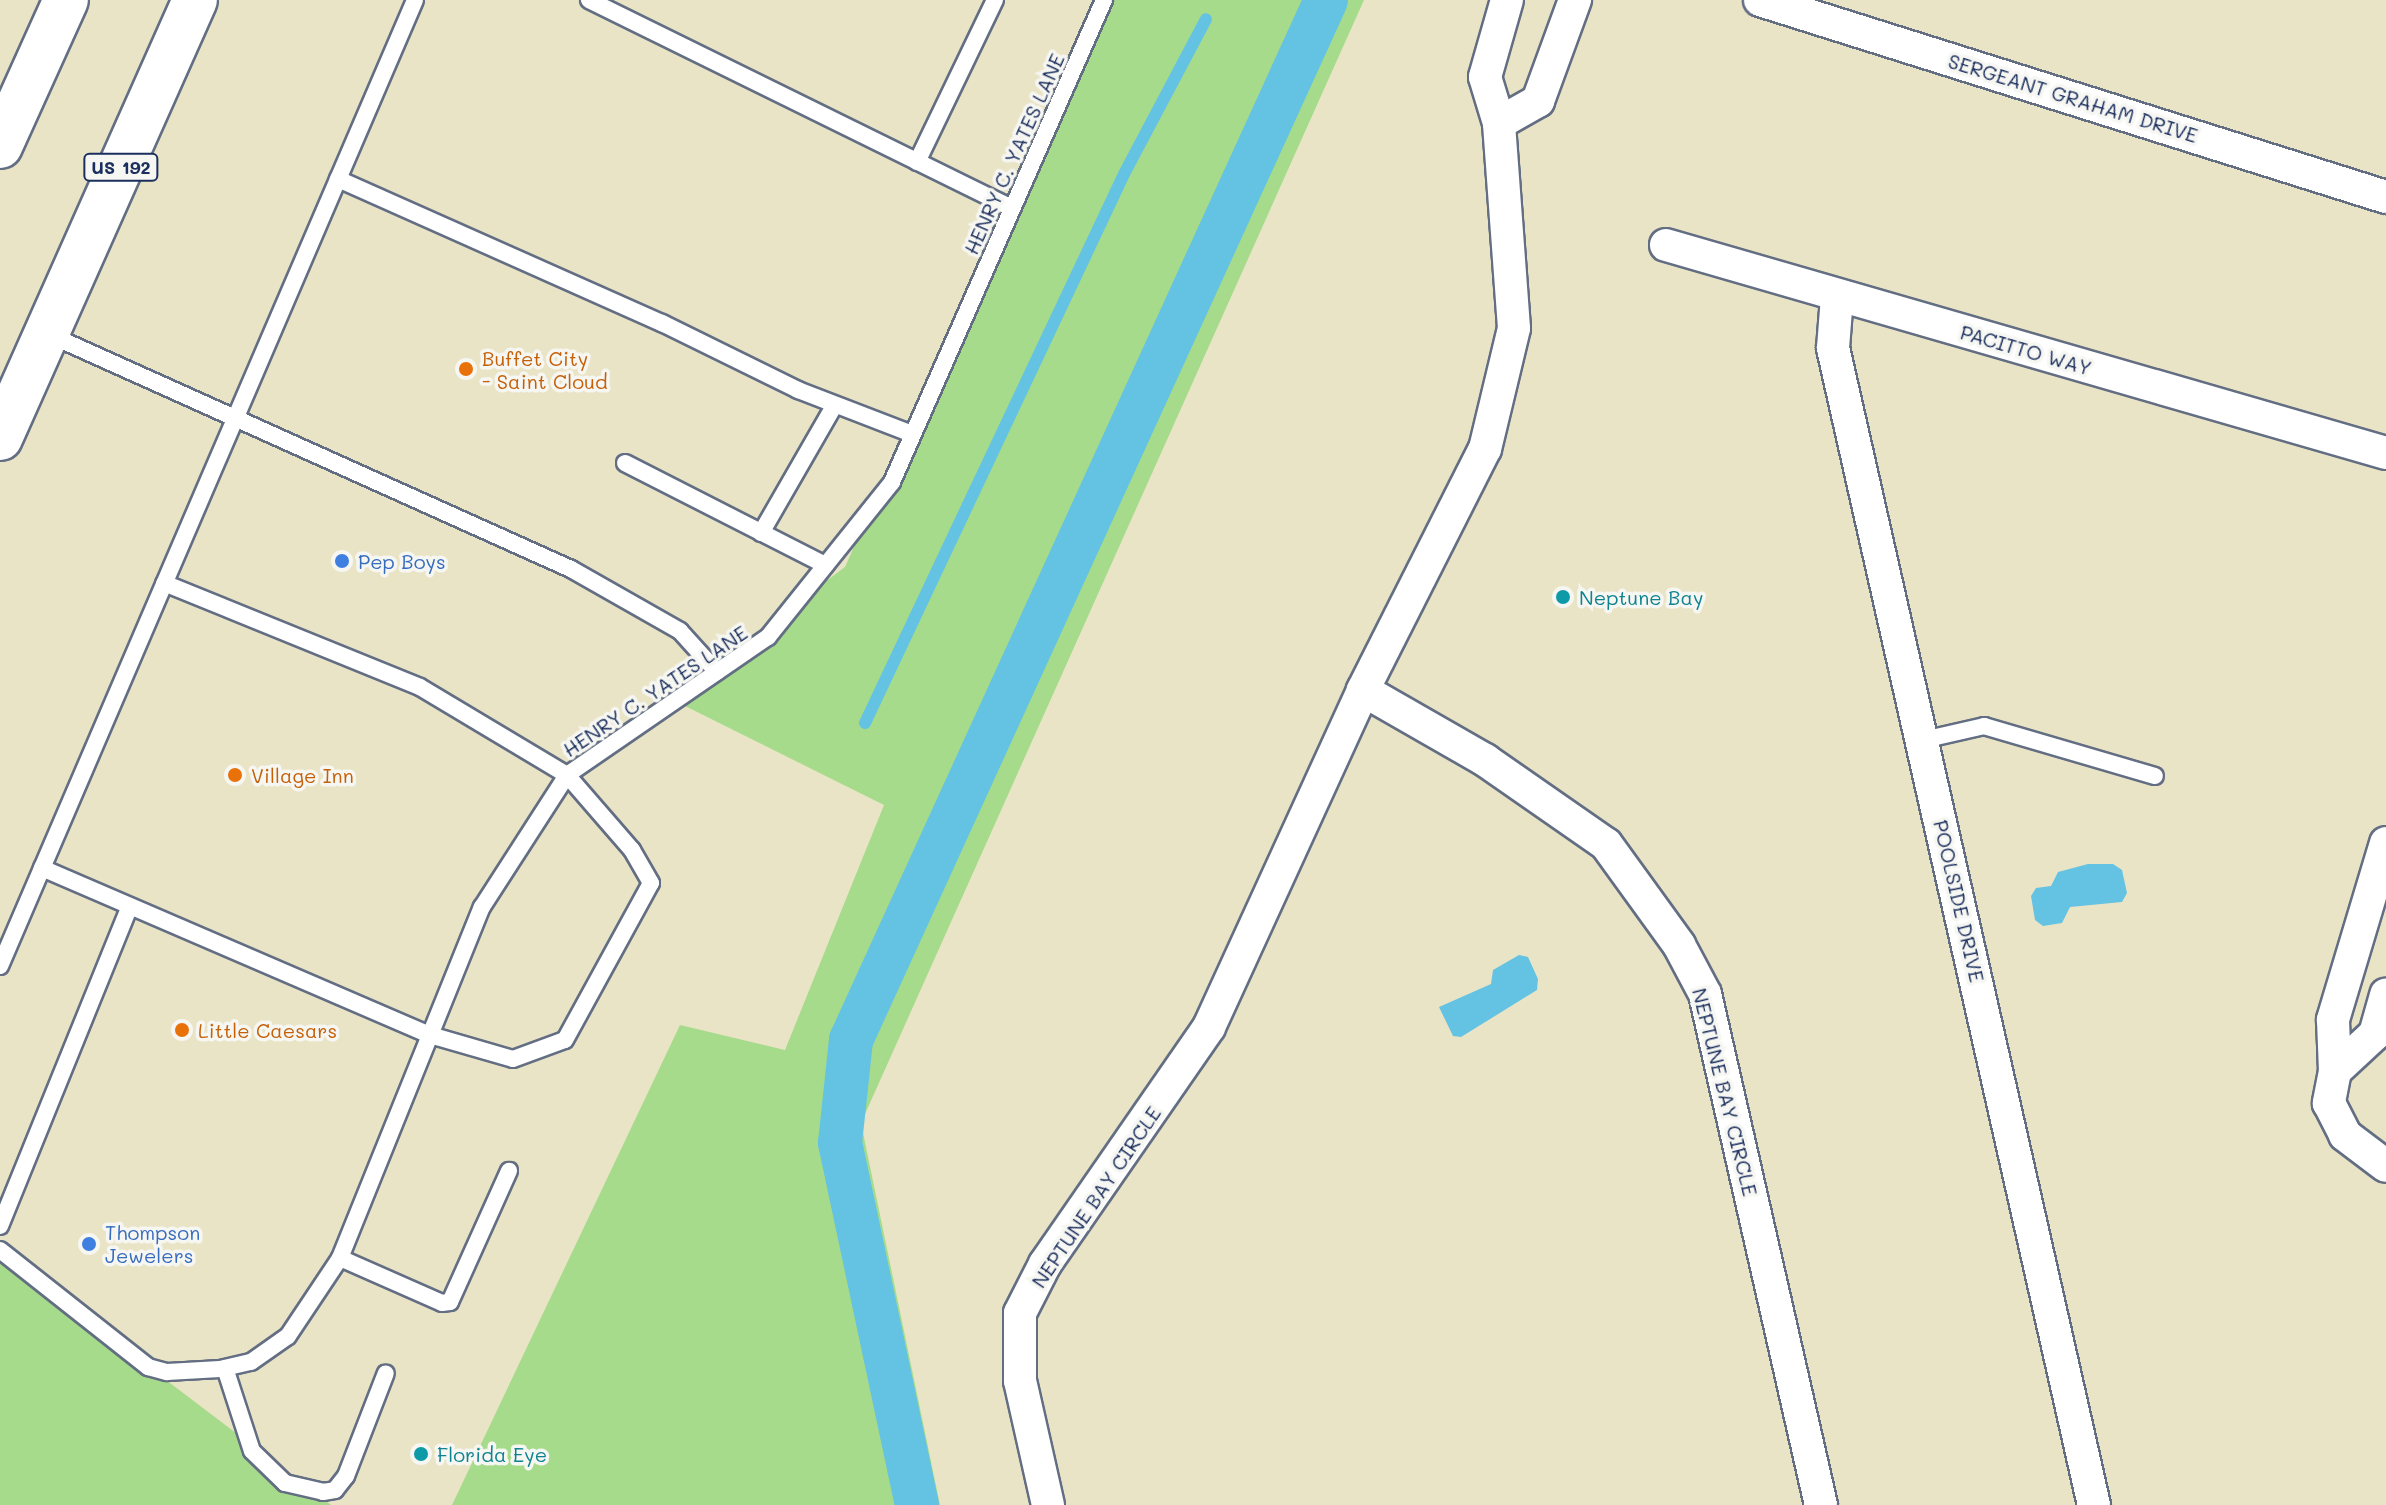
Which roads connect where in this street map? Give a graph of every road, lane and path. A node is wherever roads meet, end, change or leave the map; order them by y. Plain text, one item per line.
1 (66, 0) edge
2 (195, 0) edge
3 (415, 0) edge
4 (589, 0) edge
5 (995, 0) edge
6 (1104, 0) edge
7 (1507, 0) edge
8 (1575, 0) edge
9 (1760, 0) edge
10 (1499, 123) junction
11 (0, 146) edge
12 (917, 162) junction
13 (338, 179) junction
14 (2386, 197) edge
15 (1012, 208) junction
16 (1666, 245) dead end
17 (1837, 297) junction
18 (46, 333) junction
19 (834, 406) junction
20 (236, 417) junction
21 (912, 434) junction
22 (0, 438) edge
23 (2386, 453) edge
24 (625, 463) dead end
25 (761, 533) junction
26 (825, 565) junction
27 (164, 583) junction
28 (717, 672) junction
29 (1363, 690) junction
30 (1923, 740) junction
31 (567, 775) junction
32 (2155, 776) dead end
33 (2386, 843) edge
34 (42, 868) junction
35 (130, 906) junction
36 (0, 966) edge
37 (2386, 995) edge
38 (430, 1035) junction
39 (2335, 1071) junction
40 (2386, 1166) edge
41 (509, 1171) dead end
42 (0, 1226) edge
43 (0, 1250) edge
44 (340, 1258) junction
45 (225, 1368) junction
46 (386, 1373) dead end
47 (1048, 1505) edge
48 (1821, 1505) edge
49 (2094, 1505) edge

1 - 11 highway
2 - 18 highway, US 192
3 - 13 lane
4 - 12 lane
5 - 12 lane
6 - 15 lane, HENRY C. YATES LANE
7 - 10 street, NEPTUNE BAY CIRCLE
8 - 10 street
9 - 14 street, SERGEANT GRAHAM DRIVE
10 - 29 street, NEPTUNE BAY CIRCLE
12 - 15 lane
13 - 19 lane
13 - 20 lane
15 - 21 lane, HENRY C. YATES LANE
16 - 17 street, PACITTO WAY
17 - 23 street, PACITTO WAY
17 - 30 street, POOLSIDE DRIVE
18 - 20 lane
18 - 22 highway, US 192
19 - 21 lane
19 - 25 lane
20 - 27 lane
20 - 28 lane
21 - 26 lane, HENRY C. YATES LANE
24 - 25 lane
25 - 26 lane
26 - 28 lane, HENRY C. YATES LANE
27 - 31 lane
27 - 34 lane
28 - 31 lane, HENRY C. YATES LANE
29 - 47 street, NEPTUNE BAY CIRCLE
29 - 48 street, NEPTUNE BAY CIRCLE
30 - 32 lane
30 - 49 street, POOLSIDE DRIVE
31 - 38 lane, HENRY C. YATES LANE
31 - 38 lane
33 - 39 street
34 - 35 lane
34 - 36 lane
35 - 38 lane
35 - 42 lane
37 - 39 street
38 - 44 lane, HENRY C. YATES LANE
39 - 40 street
41 - 44 lane
43 - 45 lane, HENRY C. YATES LANE
44 - 45 lane, HENRY C. YATES LANE
45 - 46 lane

